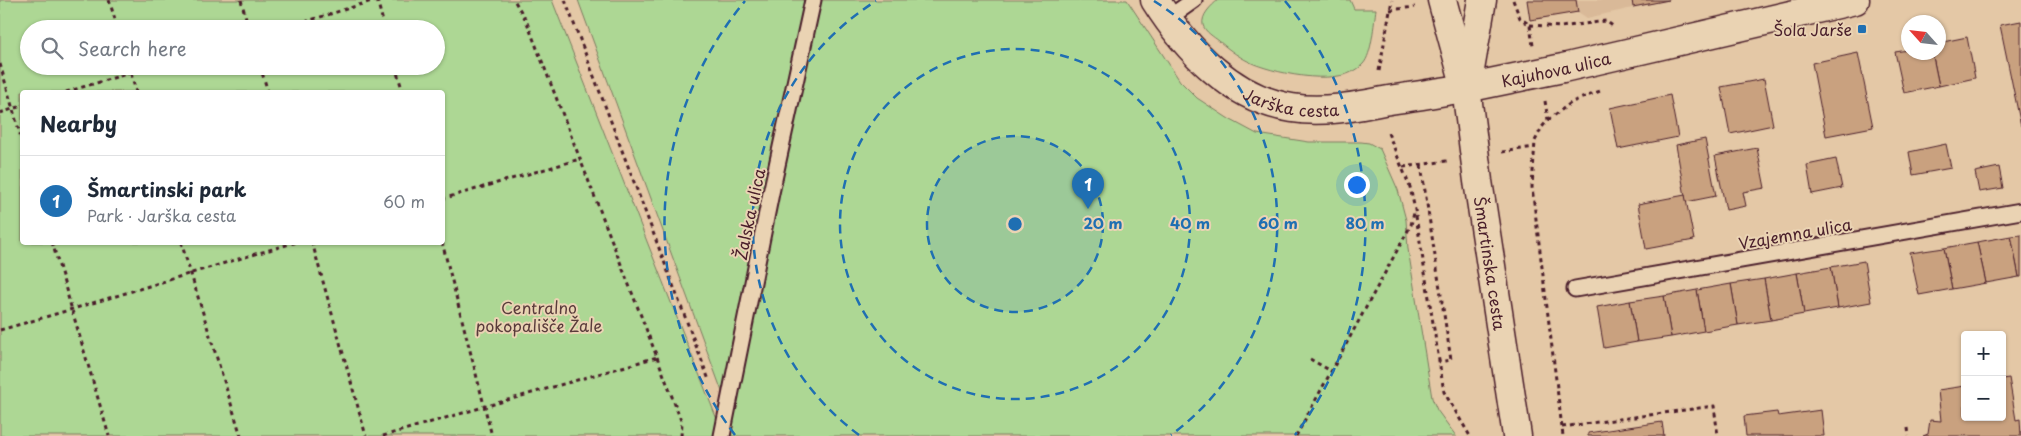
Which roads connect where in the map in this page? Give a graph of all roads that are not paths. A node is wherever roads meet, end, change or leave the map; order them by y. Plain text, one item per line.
1 (813, 0) edge
2 (1194, 0) edge
3 (1442, 0) edge
4 (1482, 0) edge
5 (1855, 0) edge
6 (1161, 10) edge
7 (1466, 88) junction
8 (2021, 211) edge
9 (1575, 289) dead end
10 (722, 436) edge
11 (1517, 436) edge

1 - 10 lane, Žalska ulica
2 - 6 lane
3 - 7 main road, Šmartinska cesta
4 - 7 main road, Šmartinska cesta
5 - 7 main road, Kajuhova ulica
6 - 7 main road, Jarška cesta
7 - 11 main road, Šmartinska cesta
8 - 9 lane, Vzajemna ulica

